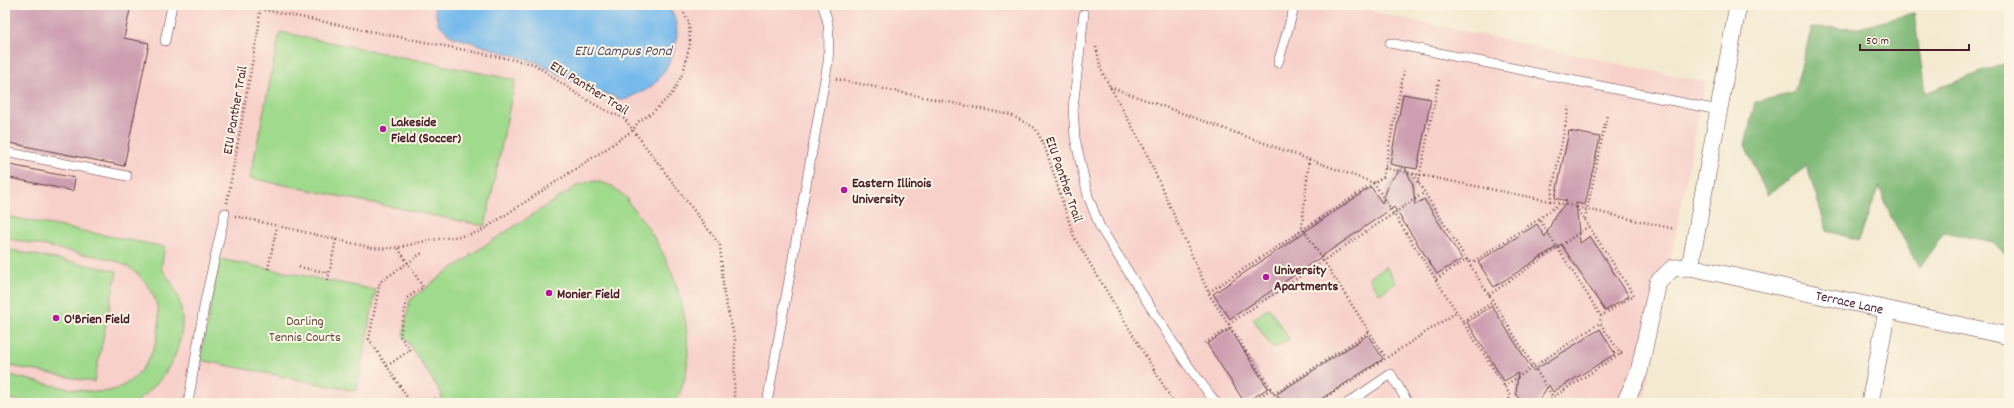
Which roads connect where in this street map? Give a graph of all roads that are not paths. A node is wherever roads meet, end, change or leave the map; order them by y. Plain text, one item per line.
1 (172, 5) edge
2 (822, 5) edge
3 (1295, 5) edge
4 (1738, 5) edge
5 (1084, 14) dead end
6 (165, 41) dead end
7 (1390, 43) dead end
8 (1278, 63) dead end
9 (1718, 110) junction
10 (5, 152) edge
11 (127, 176) dead end
12 (225, 213) road end
13 (1690, 268) junction
14 (1887, 310) junction
15 (2009, 336) edge
16 (188, 403) edge
17 (767, 403) edge
18 (1216, 403) edge
19 (1348, 403) edge
20 (1408, 403) edge
21 (1624, 403) edge
22 (1870, 403) edge

1 - 6 lane
2 - 17 lane
3 - 8 lane
4 - 9 street
5 - 18 lane
7 - 9 lane
9 - 13 street
10 - 11 lane
12 - 16 lane
13 - 14 street, Terrace Lane
13 - 21 street, Terrace Lane
14 - 15 street, Terrace Lane
14 - 22 street
19 - 20 lane

